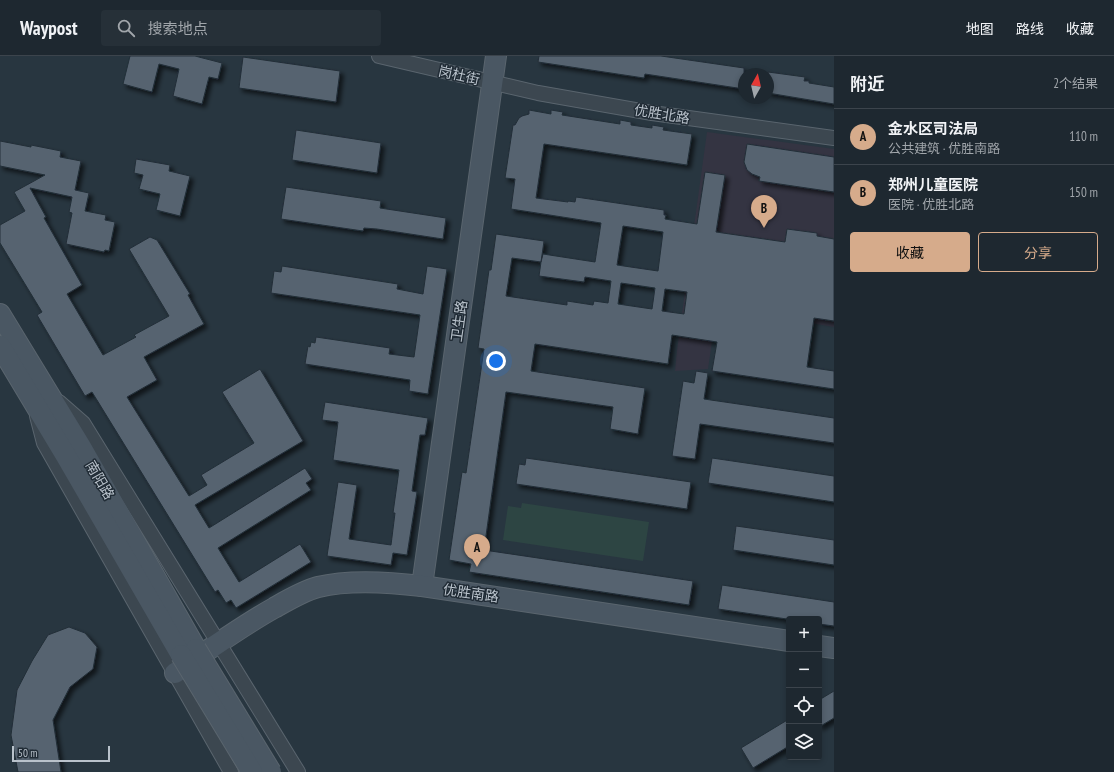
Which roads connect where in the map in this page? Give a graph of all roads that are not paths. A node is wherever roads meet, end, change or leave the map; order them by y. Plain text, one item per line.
1 (379, 56) edge
2 (496, 56) edge
3 (492, 82) junction
4 (834, 138) edge
5 (0, 314) edge
6 (0, 346) edge
7 (40, 396) junction
8 (422, 586) junction
9 (786, 641) edge
10 (218, 643) junction
11 (822, 646) edge
12 (834, 648) edge
13 (184, 659) junction
14 (232, 772) edge
15 (252, 772) edge
16 (270, 772) edge
17 (298, 772) edge

1 - 3 street, 岗杜街
2 - 3 street, 卫生路
3 - 4 street, 优胜北路
3 - 8 street, 卫生路
5 - 7 street, 南阳路
6 - 7 street, 南阳路
7 - 10 street
7 - 13 street, 南阳路
7 - 13 street
8 - 9 street, 优胜南路
8 - 10 street, 优胜南路
10 - 13 street, 优胜南路
10 - 17 street
11 - 12 street
13 - 14 street
13 - 15 street, bridge
13 - 16 street, bridge

